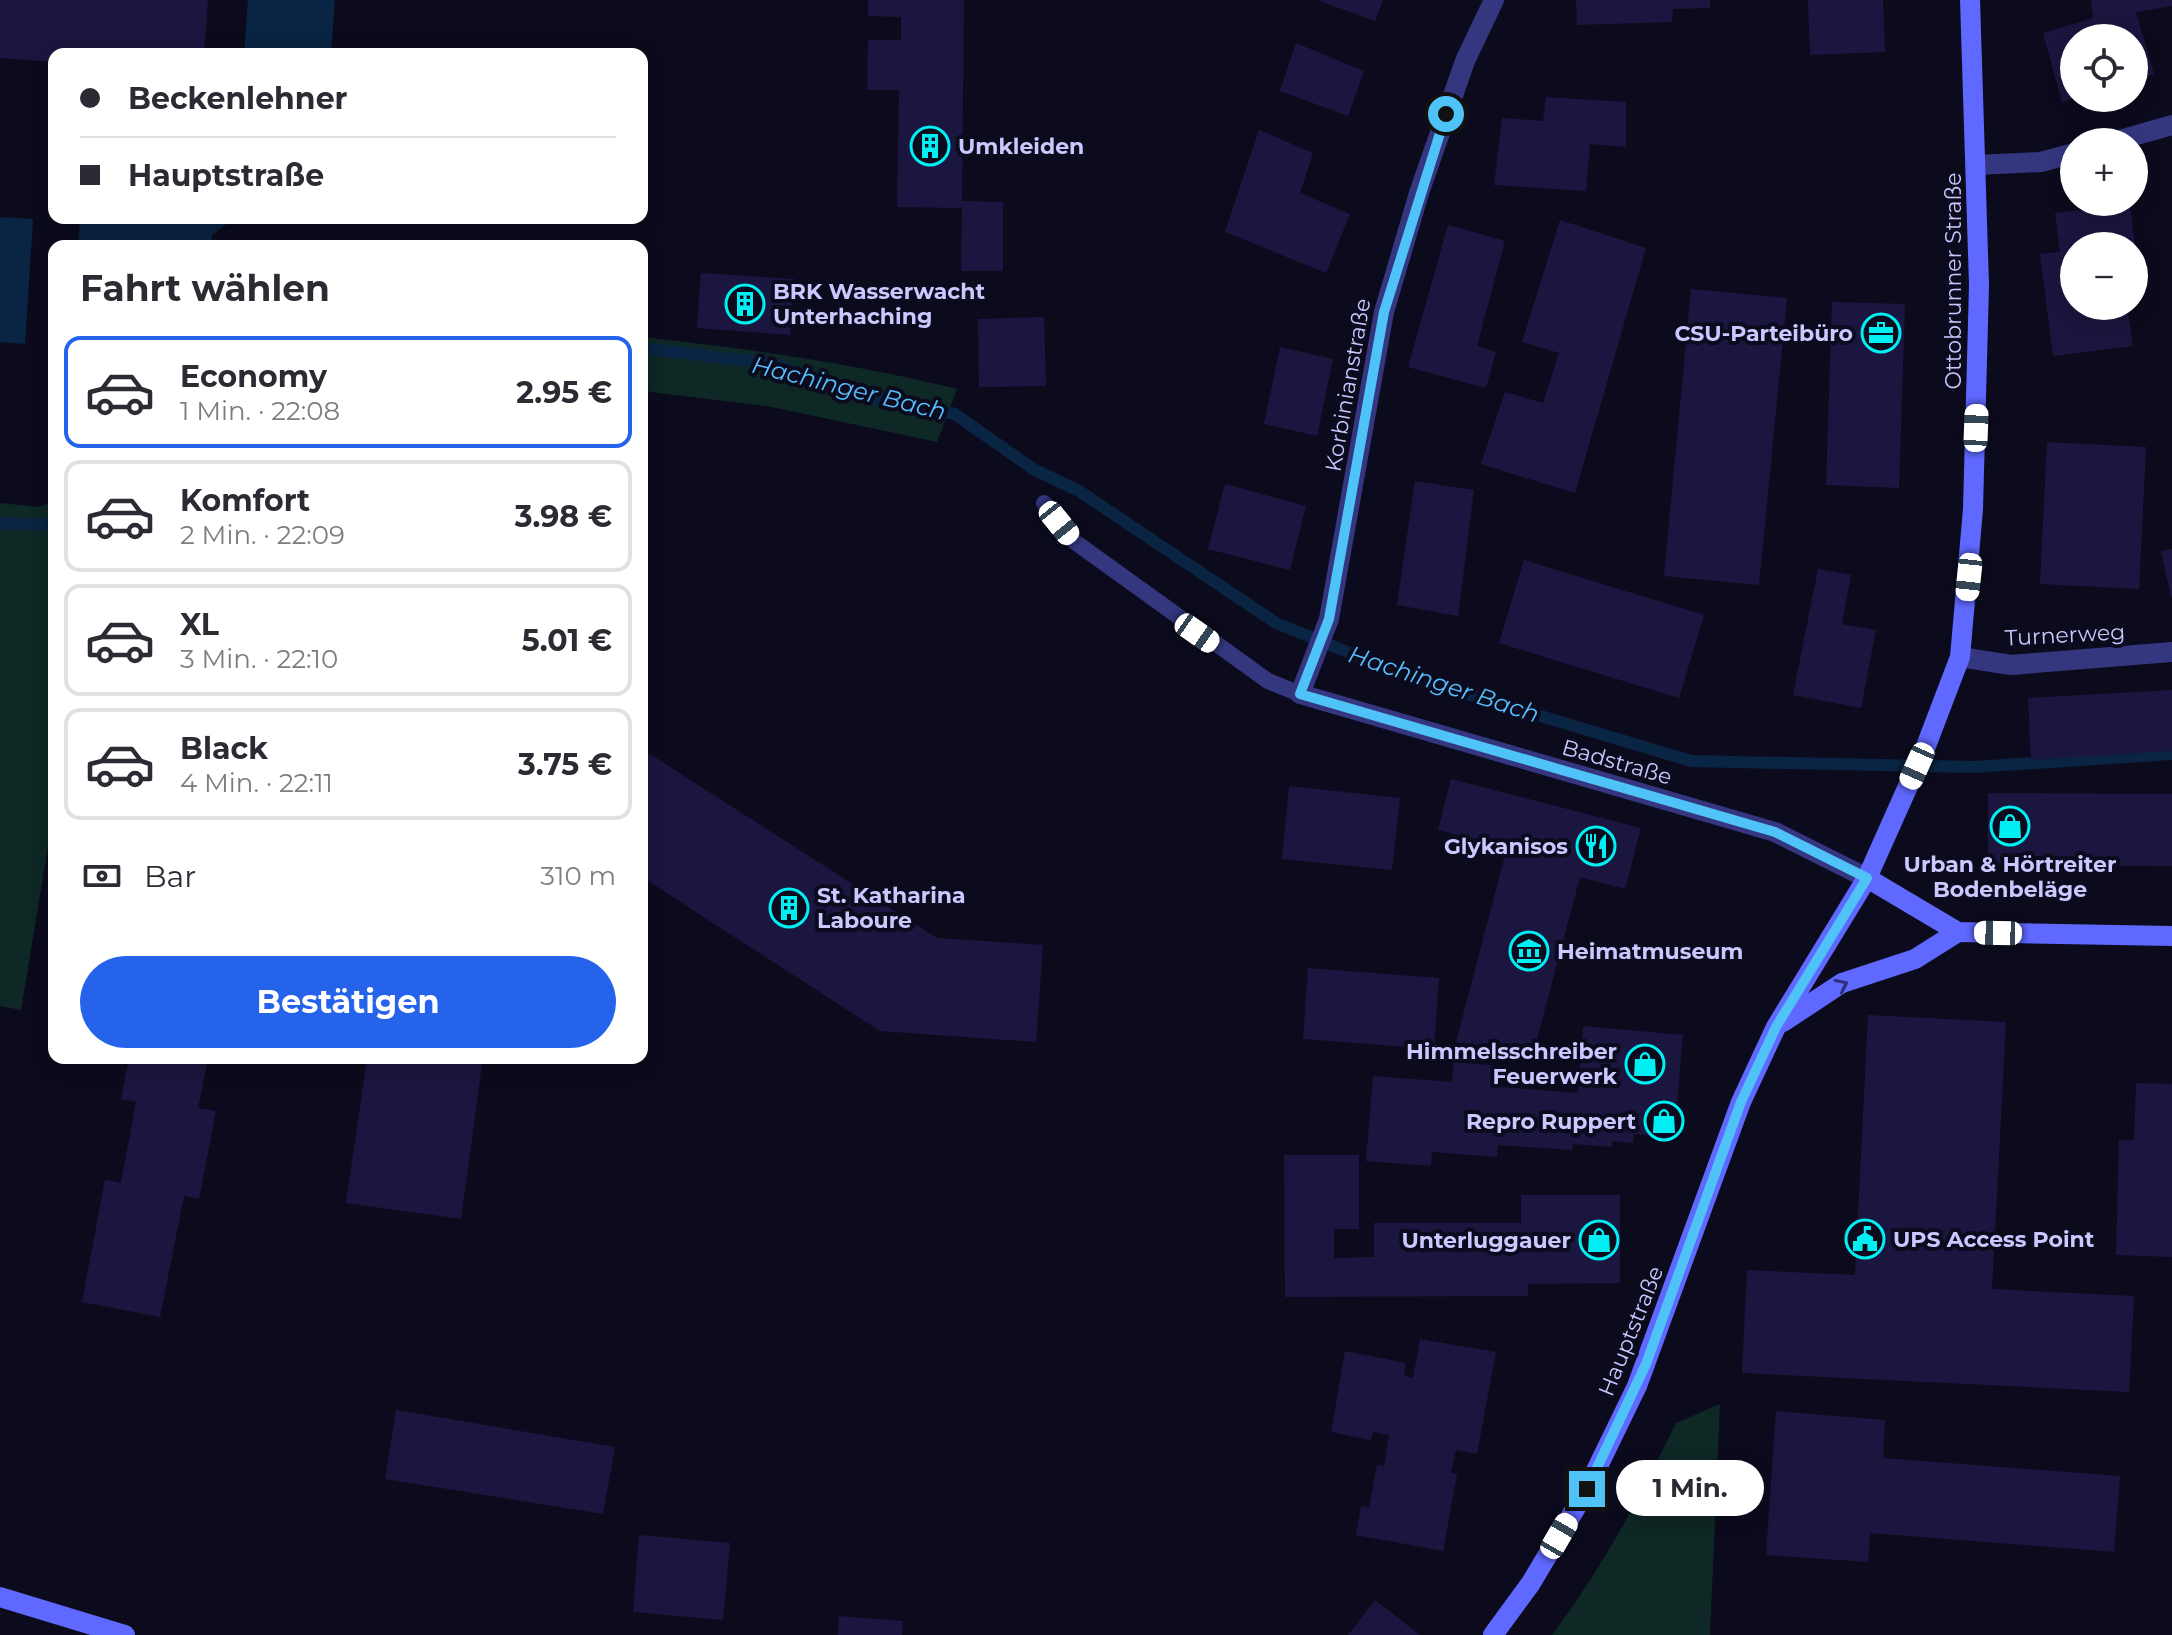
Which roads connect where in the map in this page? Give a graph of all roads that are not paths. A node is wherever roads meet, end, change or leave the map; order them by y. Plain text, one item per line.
1 (1494, 0) edge
2 (1970, 0) edge
3 (2172, 125) edge
4 (2148, 132) edge
5 (2060, 157) edge
6 (1977, 165) junction
7 (1044, 503) dead end
8 (2172, 652) edge
9 (1960, 657) junction
10 (1300, 694) junction
11 (1867, 878) junction
12 (1958, 932) junction
13 (2172, 936) edge
14 (1776, 1027) junction
15 (0, 1597) edge
16 (125, 1635) edge
17 (1493, 1635) edge

1 - 10 street, Korbinianstraße
2 - 6 main road, Ottobrunner Straße
3 - 4 street
5 - 6 street
6 - 9 main road, Ottobrunner Straße
7 - 10 lane
8 - 9 street, Turnerweg
9 - 11 main road, Ottobrunner Straße
10 - 11 street, Badstraße
11 - 12 main road
11 - 14 main road, Hauptstraße
12 - 13 main road
14 -> 12 main road
14 - 17 main road, Hauptstraße
15 - 16 main road

